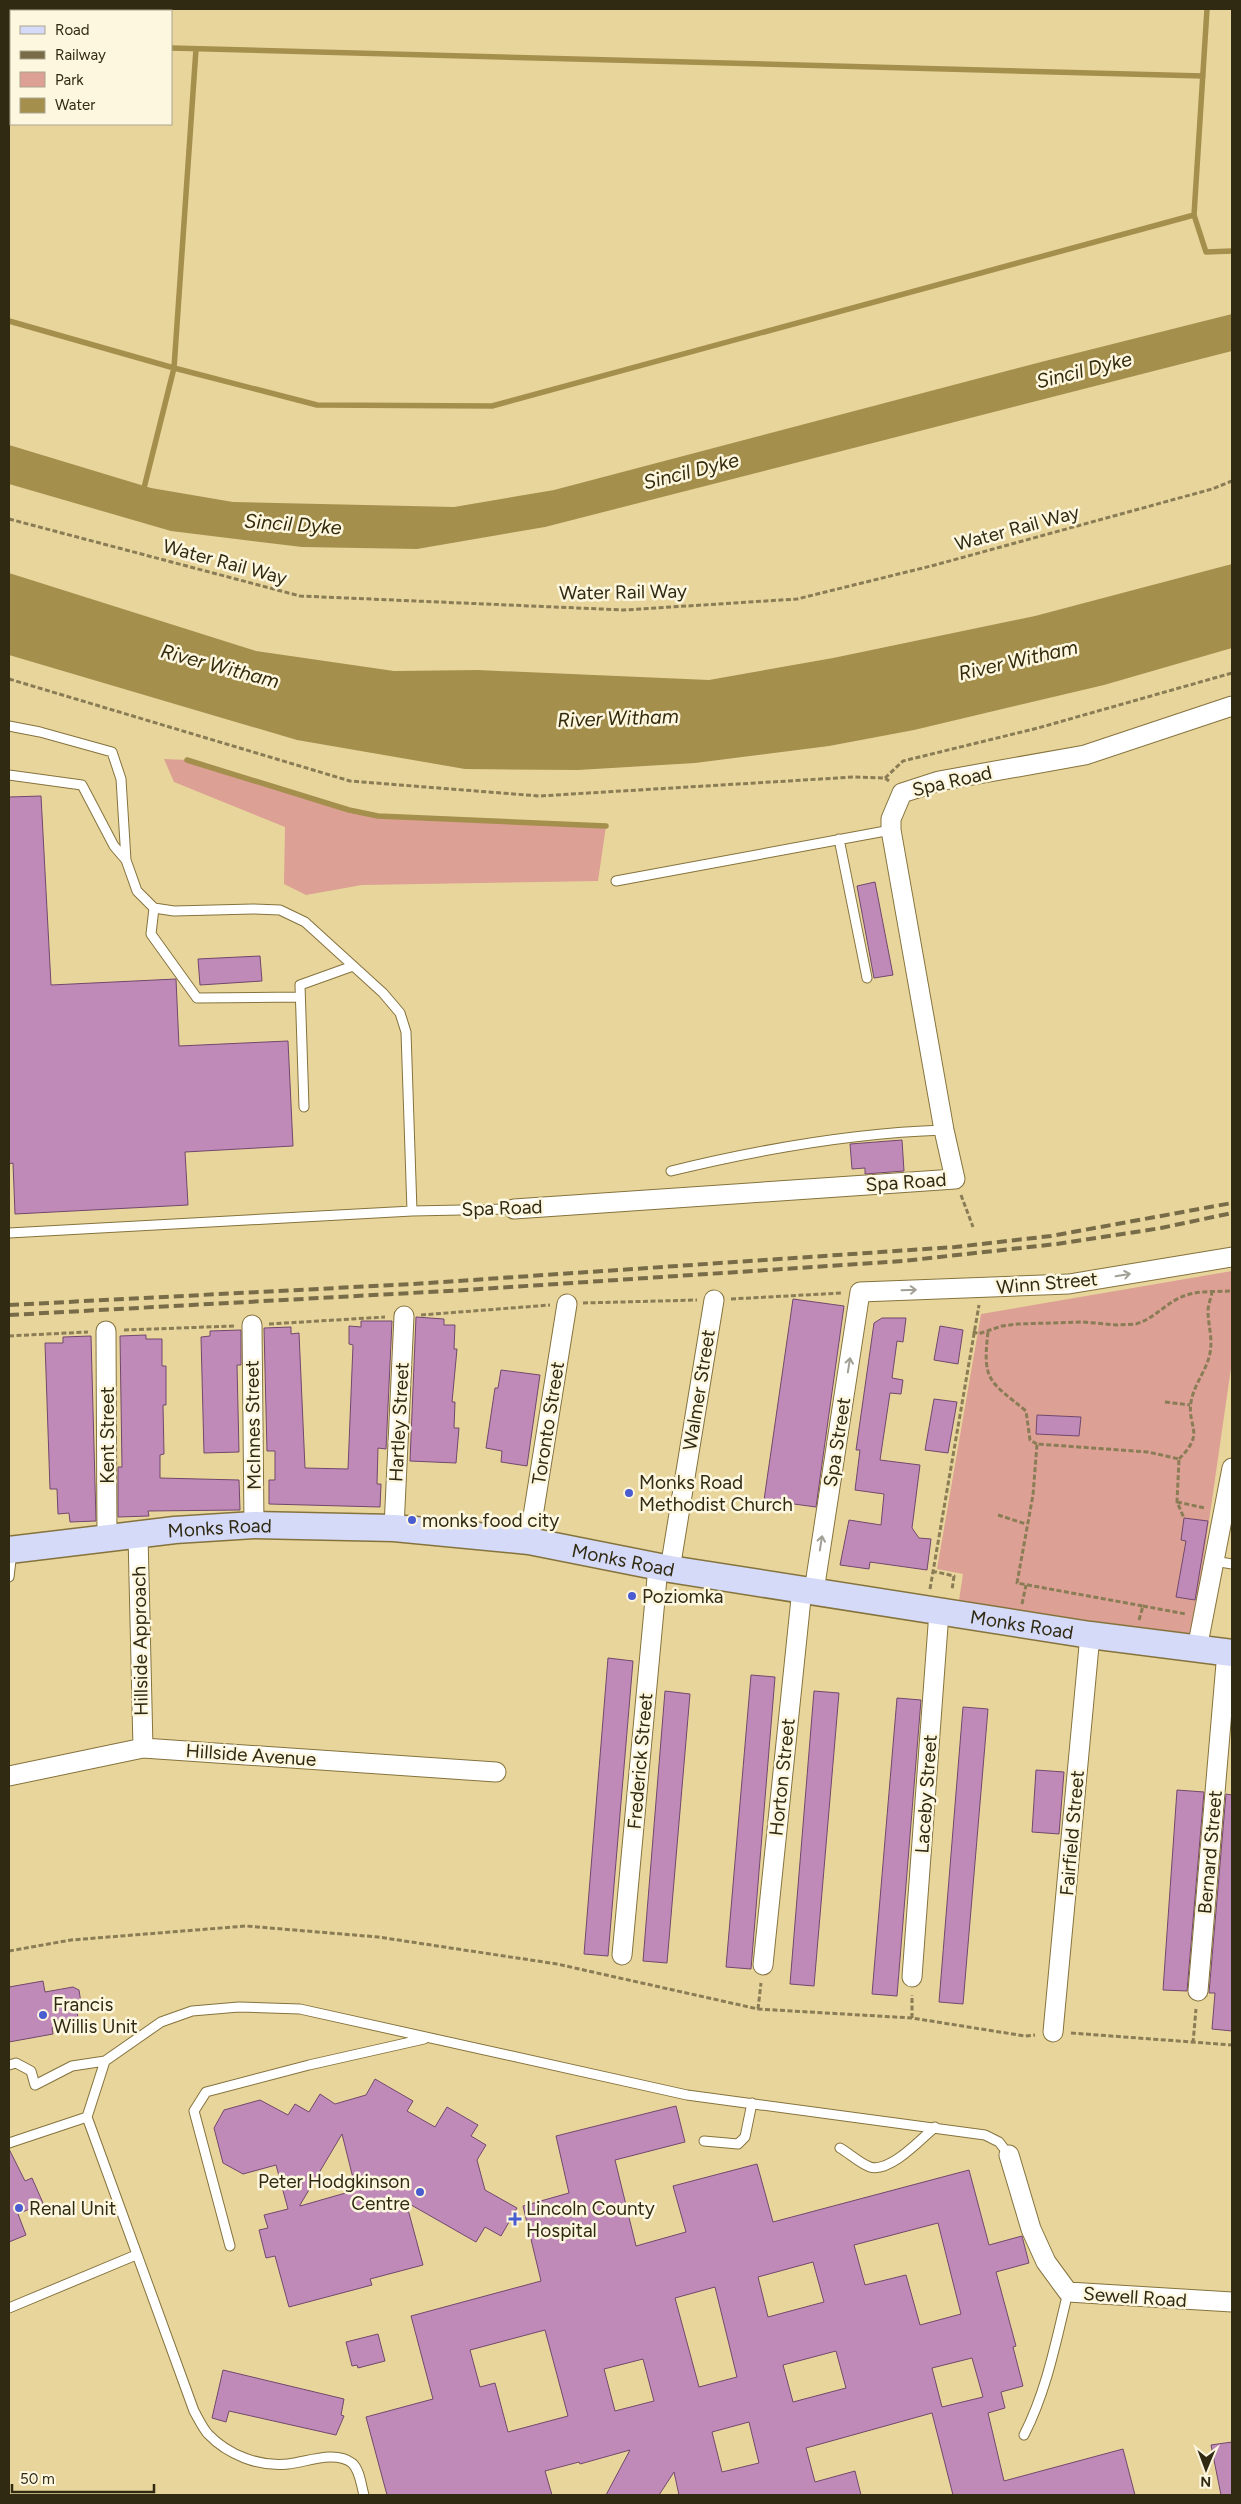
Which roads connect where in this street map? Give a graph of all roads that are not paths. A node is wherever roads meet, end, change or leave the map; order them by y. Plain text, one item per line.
1 (1232, 706) edge
2 (9, 726) edge
3 (9, 775) edge
4 (891, 830) junction
5 (839, 840) junction
6 (126, 860) junction
7 (616, 881) dead end
8 (154, 908) junction
9 (353, 966) junction
10 (866, 978) dead end
11 (299, 997) junction
12 (304, 1107) dead end
13 (944, 1130) junction
14 (671, 1171) dead end
15 (514, 1209) joint
16 (412, 1211) junction
17 (9, 1233) edge
18 (1232, 1257) edge
19 (860, 1292) joint
20 (714, 1300) road end
21 (567, 1304) road end
22 (404, 1316) road end
23 (252, 1325) road end
24 (106, 1331) road end
25 (1232, 1468) edge
26 (254, 1525) junction
27 (394, 1528) junction
28 (138, 1535) junction
29 (107, 1538) junction
30 (529, 1541) junction
31 (10, 1550) edge
32 (1223, 1562) edge
33 (664, 1568) junction
34 (9, 1577) edge
35 (808, 1590) junction
36 (944, 1612) junction
37 (1090, 1634) junction
38 (1197, 1649) junction
39 (1230, 1652) edge
40 (143, 1748) junction
41 (496, 1772) dead end
42 (9, 1776) edge
43 (622, 1955) dead end
44 (763, 1965) road end
45 (912, 1977) dead end
46 (1198, 1991) road end
47 (1053, 2032) road end
48 (426, 2038) junction
49 (105, 2061) junction
50 (9, 2065) edge
51 (752, 2103) junction
52 (87, 2117) junction
53 (935, 2127) junction
54 (704, 2141) dead end
55 (9, 2143) edge
56 (840, 2148) dead end
57 (1009, 2155) joint
58 (230, 2246) dead end
59 (136, 2255) junction
60 (1068, 2292) junction
61 (1232, 2302) edge
62 (9, 2308) edge
63 (1024, 2434) dead end
64 (364, 2495) edge

1 - 4 street, Spa Road
2 - 6 lane
3 - 6 lane
4 - 5 lane
4 - 13 street, Spa Road
5 - 7 lane
5 - 10 lane
6 - 8 lane
8 - 9 lane
8 - 11 lane
9 - 11 lane
9 - 16 lane
11 - 12 lane
13 - 14 lane
13 - 15 street, Spa Road
15 - 16 lane, Spa Road
16 - 17 lane, Spa Road
19 -> 18 street, Winn Street
35 -> 19 street, Spa Street
20 - 33 street, Walmer Street
21 - 30 street, Toronto Street
22 - 27 street, Hartley Street
23 - 26 street, McInnes Street
24 - 29 street, Kent Street
25 - 32 street
26 - 27 main road, Monks Road
26 - 28 main road, Monks Road
27 - 30 main road, Monks Road
28 - 29 main road, Monks Road
28 - 40 street, Hillside Approach
29 - 31 main road, Monks Road
30 - 33 main road, Monks Road
31 - 34 lane
32 - 38 street
33 - 35 main road, Monks Road
33 - 43 street, Frederick Street
35 - 36 main road, Monks Road
35 - 44 street, Horton Street
36 - 37 main road, Monks Road
36 - 45 street, Laceby Street
37 - 38 main road, Monks Road
37 - 47 street, Fairfield Street
38 - 39 main road, Monks Road
39 - 46 street, Bernard Street
40 - 41 street, Hillside Avenue
40 - 42 street, Hillside Avenue
48 - 49 lane
48 - 51 lane
48 - 58 lane
49 - 50 lane
49 - 52 lane
51 - 53 lane
51 - 54 lane
52 - 55 lane
52 - 59 lane
53 - 56 lane
53 - 57 lane
57 - 60 street, Sewell Road
59 - 62 lane
59 - 64 lane
60 - 61 street, Sewell Road
60 - 63 lane

